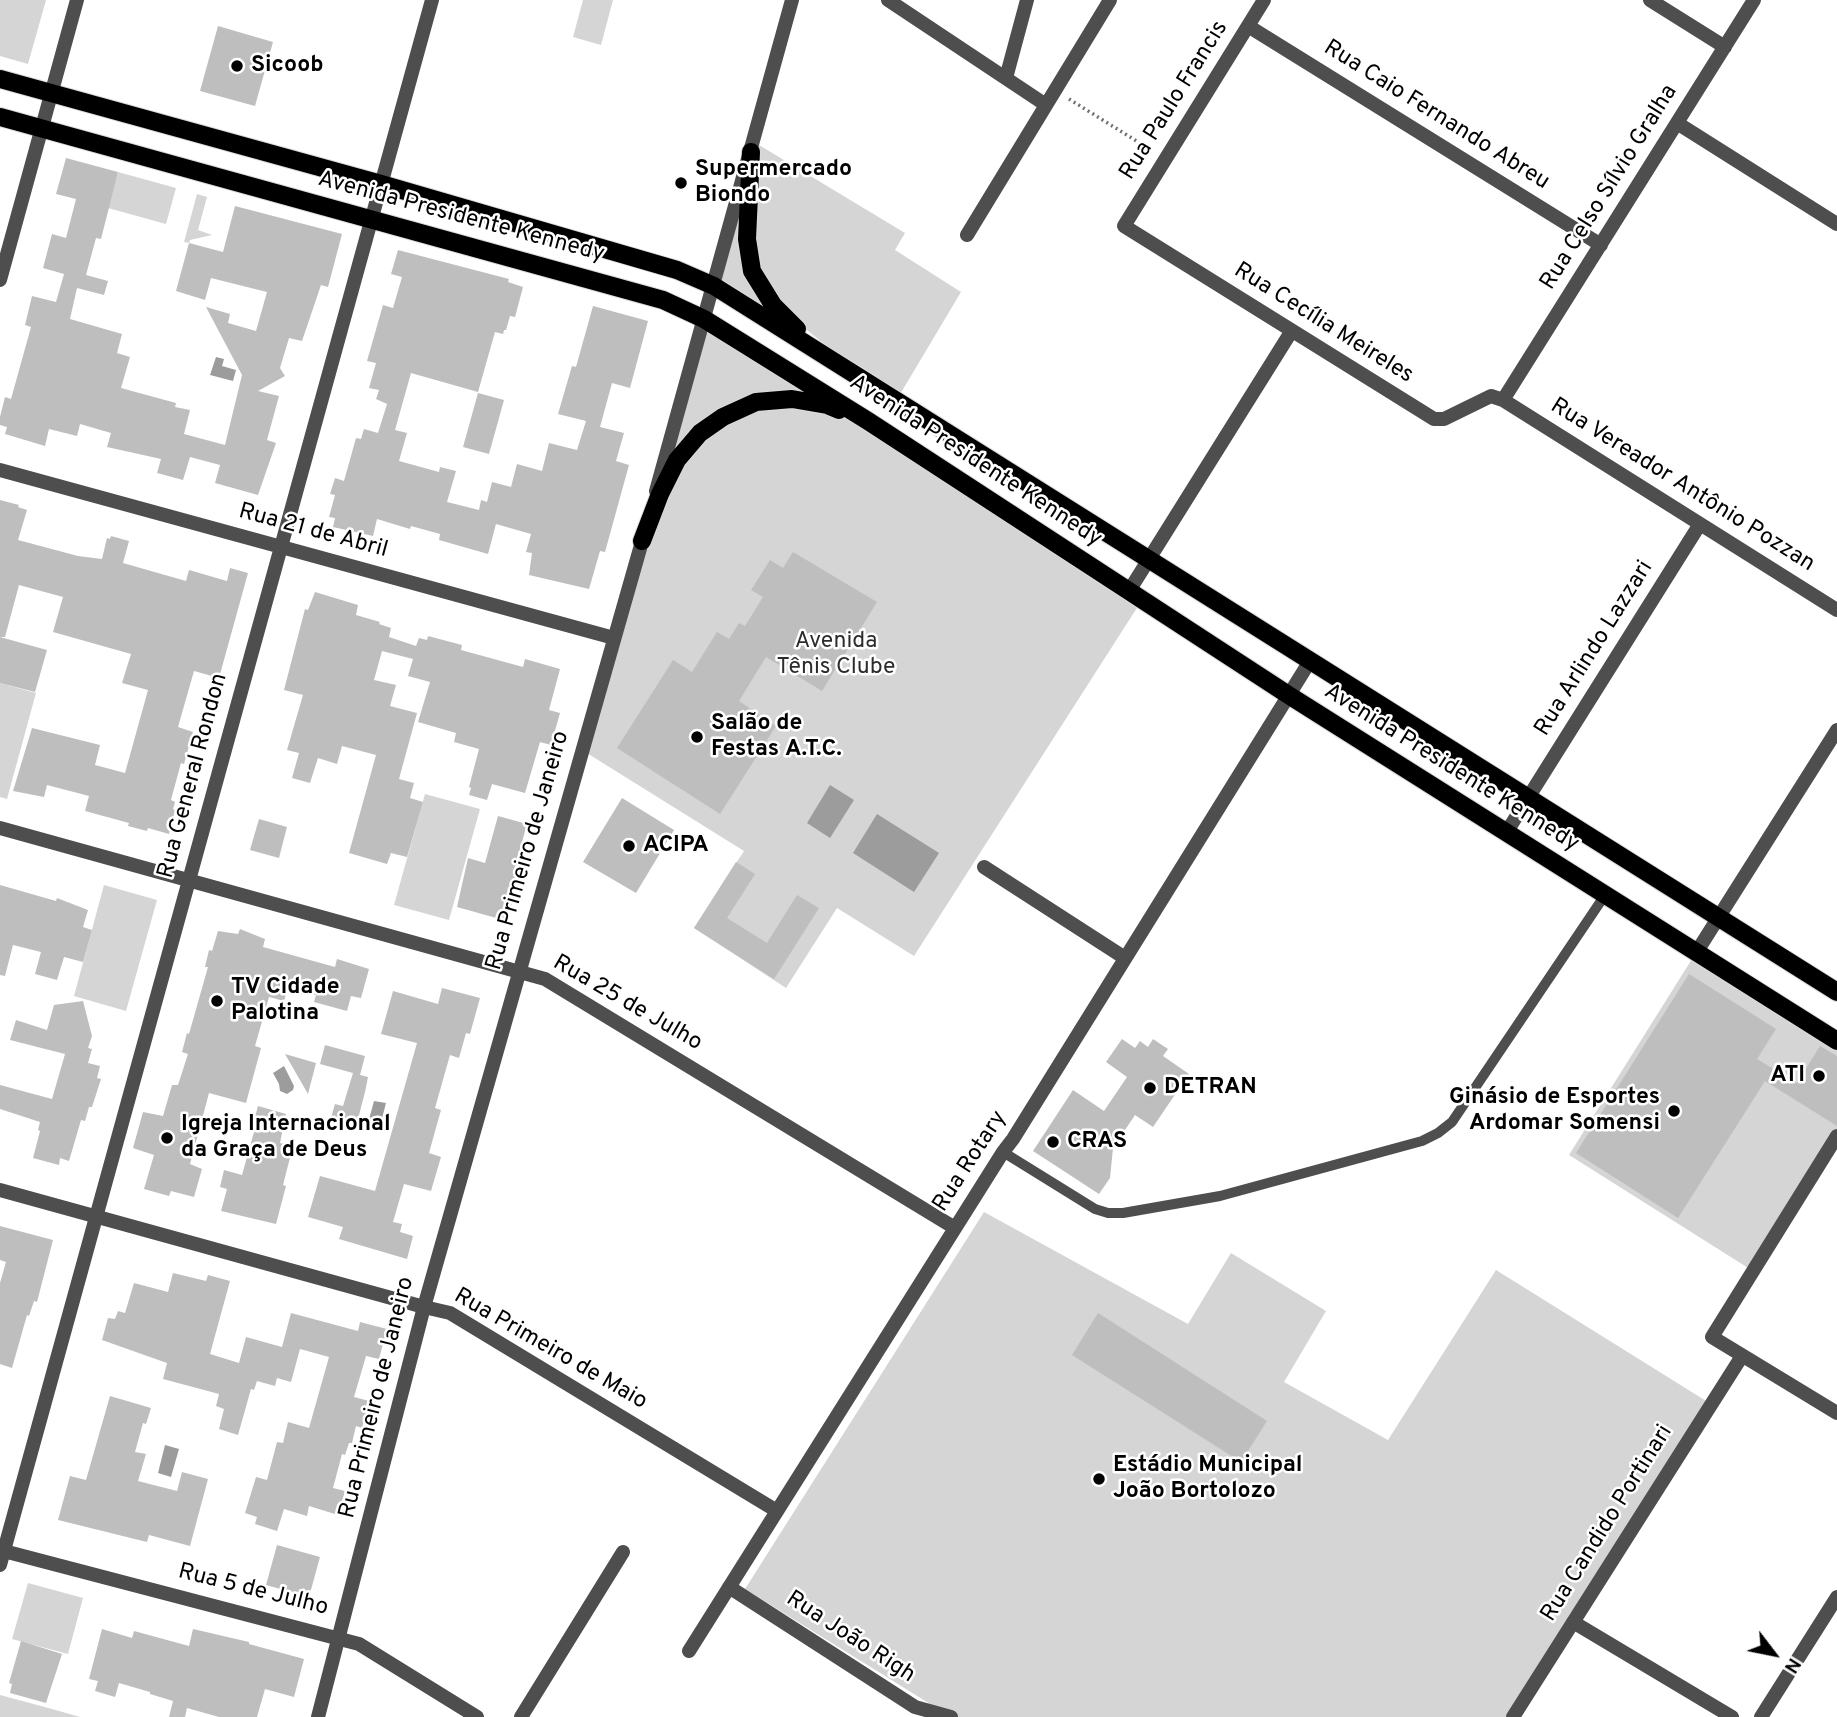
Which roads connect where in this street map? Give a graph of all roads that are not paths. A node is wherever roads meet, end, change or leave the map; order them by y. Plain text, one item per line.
1 (77, 0) edge
2 (432, 0) edge
3 (792, 0) edge
4 (888, 0) edge
5 (1027, 0) edge
6 (1110, 0) edge
7 (1264, 0) edge
8 (1650, 0) edge
9 (1754, 0) edge
10 (1248, 26) junction
11 (1725, 47) junction
12 (1006, 78) junction
13 (0, 79) edge
14 (51, 93) junction
15 (1046, 105) junction
16 (0, 117) edge
17 (1677, 123) junction
18 (42, 128) junction
19 (751, 152) junction
20 (381, 184) junction
21 (371, 219) junction
22 (1837, 224) edge
23 (1125, 226) joint
24 (967, 235) dead end
25 (1601, 245) junction
26 (0, 279) edge
27 (714, 286) junction
28 (704, 319) junction
29 (1292, 332) junction
30 (866, 382) junction
31 (1503, 400) junction
32 (868, 421) junction
33 (0, 470) edge
34 (1700, 524) junction
35 (642, 541) junction
36 (281, 547) junction
37 (1149, 560) junction
38 (1129, 591) junction
39 (1837, 610) edge
40 (614, 638) junction
41 (1311, 661) junction
42 (1290, 696) junction
43 (1837, 730) edge
44 (1528, 799) junction
45 (0, 828) edge
46 (1506, 833) junction
47 (984, 867) dead end
48 (189, 880) junction
49 (1605, 895) junction
50 (1718, 918) junction
51 (1696, 953) junction
52 (1125, 958) junction
53 (519, 972) junction
54 (1837, 992) edge
55 (1837, 1041) edge
56 (1837, 1136) edge
57 (1003, 1152) junction
58 (0, 1191) edge
59 (96, 1217) junction
60 (955, 1228) junction
61 (424, 1307) junction
62 (1742, 1356) junction
63 (1837, 1413) edge
64 (777, 1511) junction
65 (624, 1552) dead end
66 (1, 1555) edge
67 (729, 1587) junction
68 (1837, 1597) edge
69 (1573, 1622) junction
70 (340, 1637) junction
71 (689, 1651) dead end
72 (318, 1717) edge
73 (477, 1717) edge
74 (522, 1717) edge
75 (951, 1717) edge
76 (1513, 1717) edge
77 (1732, 1717) edge
78 (1761, 1717) edge

1 - 14 street
2 - 20 street, Rua General Rondon
3 - 19 street, Rua Primeiro de Janeiro
4 - 12 street
5 - 12 street
6 - 15 street
7 - 10 street, Rua Paulo Francis
8 - 11 street
9 - 11 street, Rua Celso Sílvio Gralha
10 - 23 street, Rua Paulo Francis
10 - 25 street, Rua Caio Fernando Abreu
11 - 17 street, Rua Celso Sílvio Gralha
12 - 15 street
13 - 14 main road, Avenida Presidente Kennedy
14 - 18 street
14 - 20 main road, Avenida Presidente Kennedy
15 - 24 street
16 - 18 main road, Avenida Presidente Kennedy
17 - 22 street
17 - 25 street, Rua Celso Sílvio Gralha
18 - 21 main road, Avenida Presidente Kennedy
18 - 26 street
19 - 27 street, Rua Primeiro de Janeiro
19 - 30 main road
20 - 21 street, Rua General Rondon
20 - 27 main road, Avenida Presidente Kennedy
21 - 28 main road, Avenida Presidente Kennedy
21 - 36 street, Rua General Rondon
23 - 29 street, Rua Cecília Meireles
25 - 31 street, Rua Celso Sílvio Gralha
27 - 28 street, Rua Primeiro de Janeiro
27 - 30 main road, Avenida Presidente Kennedy
28 - 32 main road, Avenida Presidente Kennedy
28 - 35 street, Rua Primeiro de Janeiro
29 - 31 street, Rua Cecília Meireles
29 - 37 street
30 - 37 main road, Avenida Presidente Kennedy
31 - 34 street, Rua Vereador Antônio Pozzan
32 - 35 main road
32 - 38 main road, Avenida Presidente Kennedy
33 - 36 street, Rua 21 de Abril
34 - 39 street, Rua Vereador Antônio Pozzan
34 - 44 street, Rua Arlindo Lazzari
35 - 40 street, Rua Primeiro de Janeiro
36 - 40 street, Rua 21 de Abril
36 - 48 street, Rua General Rondon
37 - 38 street
37 - 41 main road, Avenida Presidente Kennedy
38 - 42 main road, Avenida Presidente Kennedy
40 - 53 street, Rua Primeiro de Janeiro
41 - 42 street, Rua Rotary
41 - 44 main road, Avenida Presidente Kennedy
42 - 46 main road, Avenida Presidente Kennedy
42 - 52 street, Rua Rotary
43 - 50 street
44 - 46 street, Rua Arlindo Lazzari
44 - 50 main road, Avenida Presidente Kennedy
45 - 48 street, Rua 25 de Julho
46 - 49 main road, Avenida Presidente Kennedy
47 - 52 street
48 - 53 street, Rua 25 de Julho
48 - 59 street, Rua General Rondon
49 - 51 main road, Avenida Presidente Kennedy
49 - 57 lane
50 - 51 street
50 - 54 main road, Avenida Presidente Kennedy
51 - 55 main road, Avenida Presidente Kennedy
52 - 57 street, Rua Rotary
53 - 60 street, Rua 25 de Julho
53 - 61 street, Rua Primeiro de Janeiro
56 - 62 street
57 - 60 street, Rua Rotary
58 - 59 street, Rua Primeiro de Maio
59 - 61 street, Rua Primeiro de Maio
59 - 66 street, Rua General Rondon
60 - 64 street, Rua Rotary
61 - 64 street, Rua Primeiro de Maio
61 - 70 street, Rua Primeiro de Janeiro
62 - 63 street
62 - 69 street, Rua Candido Portinari
64 - 67 street, Rua Rotary
65 - 74 street
66 - 70 street, Rua 5 de Julho
67 - 71 street, Rua Rotary
67 - 75 street, Rua João Righ
68 - 78 street
69 - 76 street, Rua Candido Portinari
69 - 77 street
70 - 72 street, Rua Primeiro de Janeiro
70 - 73 street, Rua 5 de Julho

